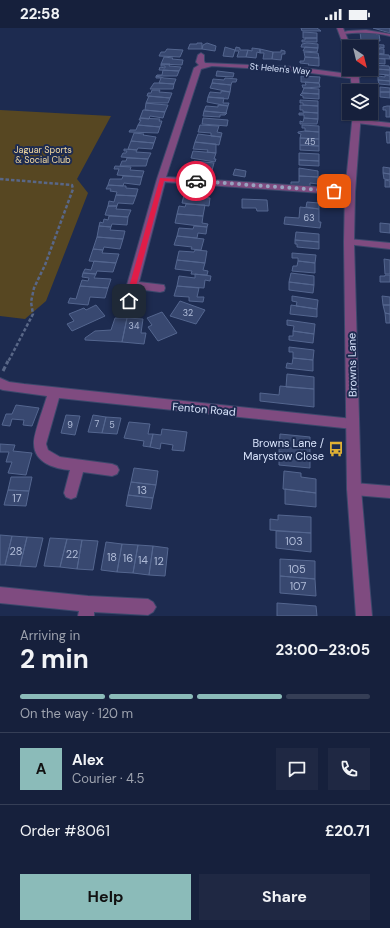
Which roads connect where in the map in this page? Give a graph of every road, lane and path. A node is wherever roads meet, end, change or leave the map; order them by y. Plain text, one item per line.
1 (341, 31) edge
2 (390, 35) edge
3 (202, 55) dead end
4 (204, 65) junction
5 (342, 72) edge
6 (357, 120) edge
7 (369, 120) edge
8 (390, 125) edge
9 (0, 179) edge
10 (161, 179) junction
11 (350, 192) junction
12 (349, 242) junction
13 (390, 246) edge
14 (132, 285) junction
15 (160, 288) dead end
16 (129, 301) dead end
17 (0, 377) edge
18 (0, 383) edge
19 (54, 392) junction
20 (353, 424) junction
21 (78, 466) junction
22 (112, 470) dead end
23 (354, 489) junction
24 (390, 492) edge
25 (70, 493) dead end
26 (1, 597) edge
27 (148, 608) dead end
28 (87, 610) edge
29 (364, 616) edge

1 - 2 lane
3 - 4 street
4 - 5 street, St Helen's Way
4 - 10 street
6 - 11 street, Browns Lane
7 - 8 street
9 - 17 path
10 - 11 street
10 - 14 street
11 - 12 street, Browns Lane
12 - 13 street
12 - 20 street, Browns Lane
14 - 15 street
14 - 16 street
18 - 19 street, Fenton Road
19 - 20 street, Fenton Road
19 - 21 street
20 - 23 street, Browns Lane
21 - 22 street
21 - 25 street
23 - 24 street
23 - 29 street, Browns Lane
26 - 28 street
27 - 28 street

